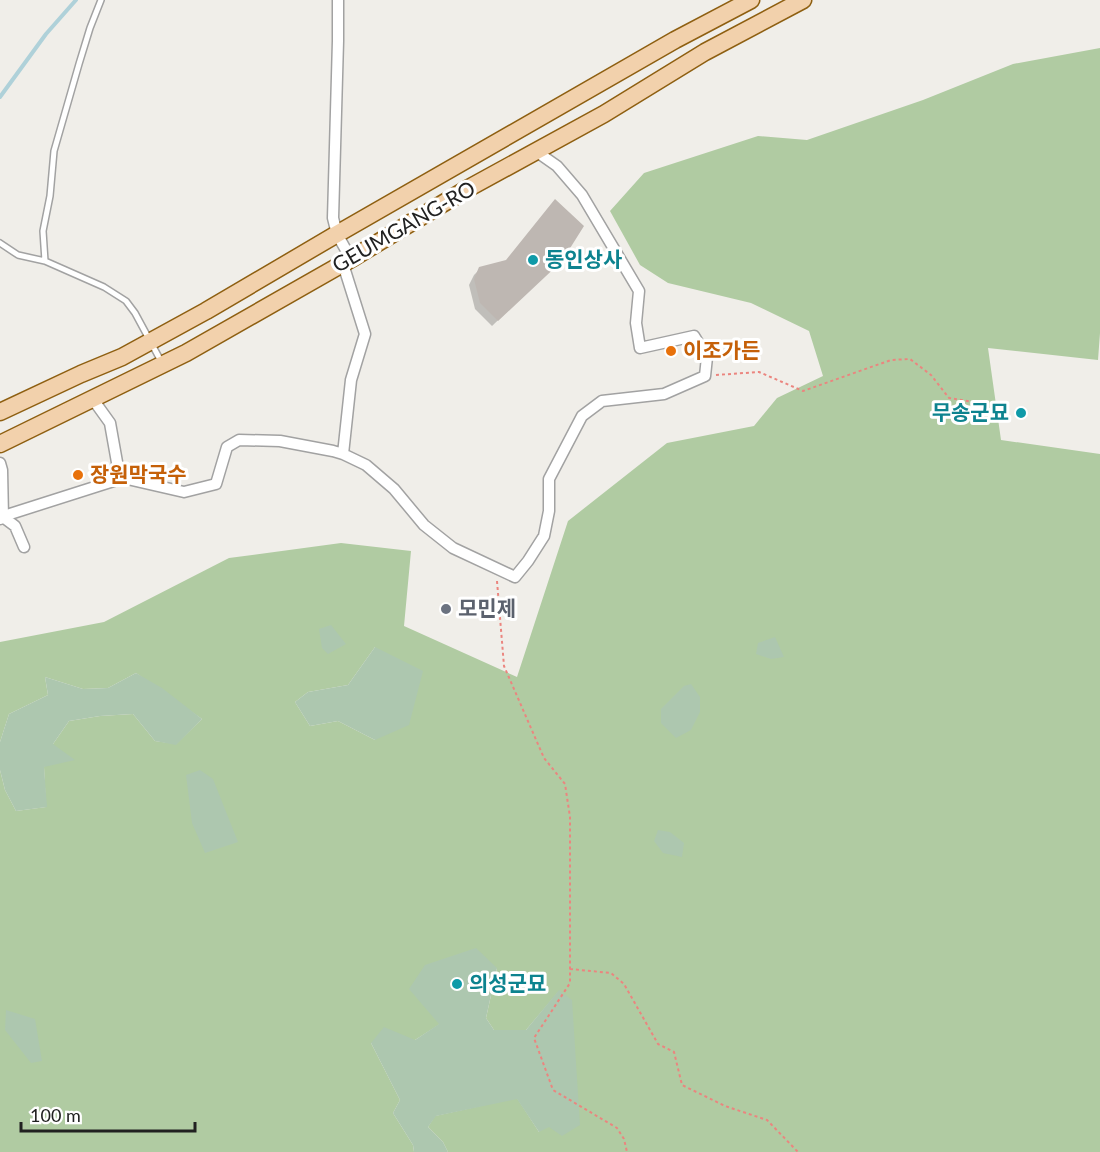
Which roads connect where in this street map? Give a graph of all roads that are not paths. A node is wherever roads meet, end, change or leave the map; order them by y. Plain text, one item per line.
1 (101, 0) edge
2 (338, 0) edge
3 (751, 0) edge
4 (803, 0) edge
5 (537, 152) junction
6 (336, 234) junction
7 (0, 243) edge
8 (45, 261) junction
9 (347, 261) junction
10 (151, 341) junction
11 (163, 364) junction
12 (92, 398) junction
13 (0, 412) edge
14 (0, 444) edge
15 (343, 454) junction
16 (0, 463) edge
17 (120, 478) junction
18 (2, 518) edge
19 (24, 547) dead end

1 - 8 lane
2 - 6 street
3 - 6 main road, GEUMGANG-RO
4 - 5 main road, GEUMGANG-RO
5 - 9 main road, GEUMGANG-RO
5 - 15 street
6 - 9 street
6 - 10 main road, GEUMGANG-RO
7 - 8 lane
8 - 10 lane
9 - 11 main road, GEUMGANG-RO
9 - 15 street
10 - 11 lane
10 - 13 main road, GEUMGANG-RO
11 - 12 main road, GEUMGANG-RO
12 - 14 main road, GEUMGANG-RO
12 - 17 street
15 - 17 street
16 - 18 street
17 - 18 street
18 - 19 street

